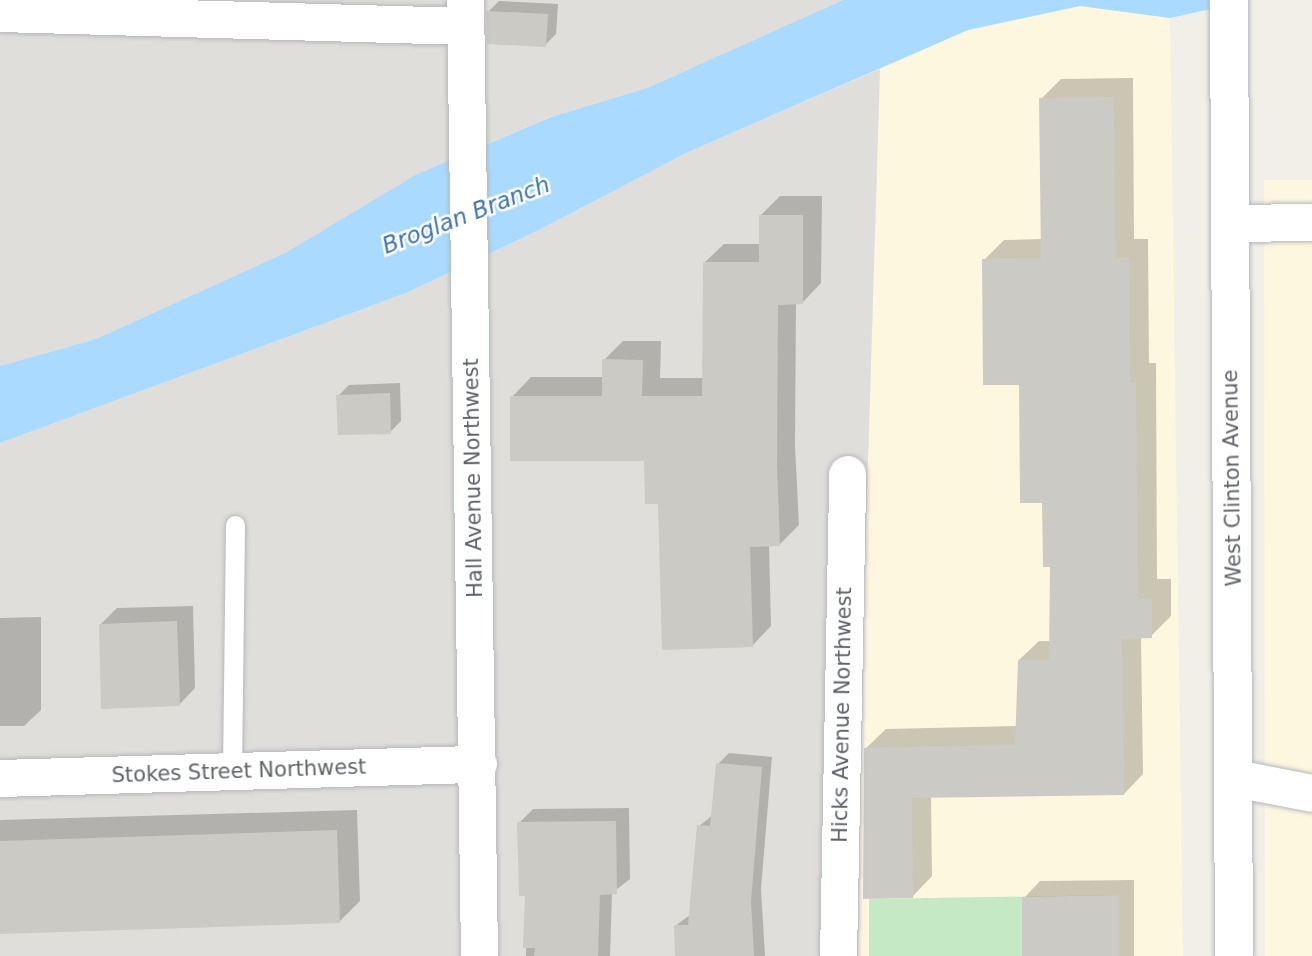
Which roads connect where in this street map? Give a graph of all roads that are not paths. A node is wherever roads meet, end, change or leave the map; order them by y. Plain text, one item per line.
1 (1229, 8) edge
2 (0, 13) edge
3 (465, 13) edge
4 (1312, 222) edge
5 (1230, 223) junction
6 (848, 474) dead end
7 (235, 525) dead end
8 (478, 764) junction
9 (232, 771) junction
10 (0, 778) edge
11 (1235, 778) junction
12 (1312, 793) edge
13 (480, 956) edge
14 (838, 956) edge
15 (1234, 956) edge

1 - 5 street, West Clinton Avenue
2 - 3 street
3 - 8 street, Hall Avenue Northwest
4 - 5 street
5 - 11 street, West Clinton Avenue
6 - 14 street, Hicks Avenue Northwest
7 - 9 lane
8 - 9 street, Stokes Street Northwest
8 - 13 street, Hall Avenue Northwest
9 - 10 street, Stokes Street Northwest
11 - 12 street
11 - 15 street, West Clinton Avenue

